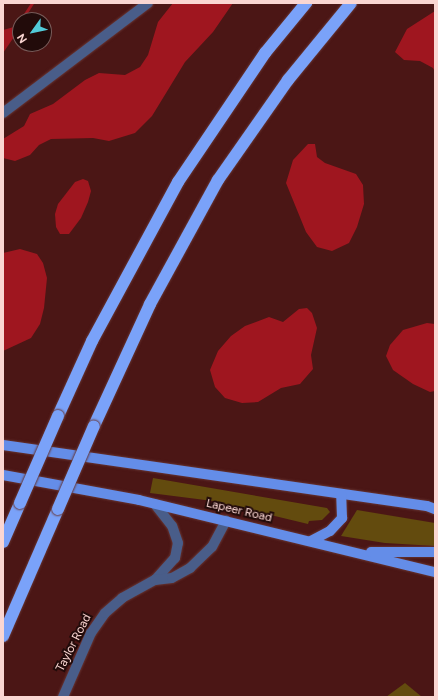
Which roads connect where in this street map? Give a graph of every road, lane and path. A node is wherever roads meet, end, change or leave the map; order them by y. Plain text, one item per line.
1 (148, 3) edge
2 (306, 3) edge
3 (351, 3) edge
4 (3, 113) edge
5 (3, 445) edge
6 (3, 475) edge
7 (342, 494) junction
8 (155, 504) junction
9 (432, 507) edge
10 (226, 521) junction
11 (311, 541) junction
12 (3, 542) edge
13 (353, 551) junction
14 (435, 552) edge
15 (435, 572) edge
16 (155, 580) junction
17 (3, 636) edge
18 (63, 697) edge

1 - 4 street
2 - 12 highway, bridge
3 - 17 highway, bridge
5 - 7 main road
6 - 8 main road, Lapeer Road
7 - 9 main road
7 - 11 main road
8 - 10 main road, Lapeer Road
8 - 16 street, Taylor Road
10 - 11 main road, Lapeer Road
10 - 16 street, Taylor Road
11 - 13 main road, Lapeer Road
13 - 14 main road
13 - 15 main road, Lapeer Road
16 - 18 street, Taylor Road

